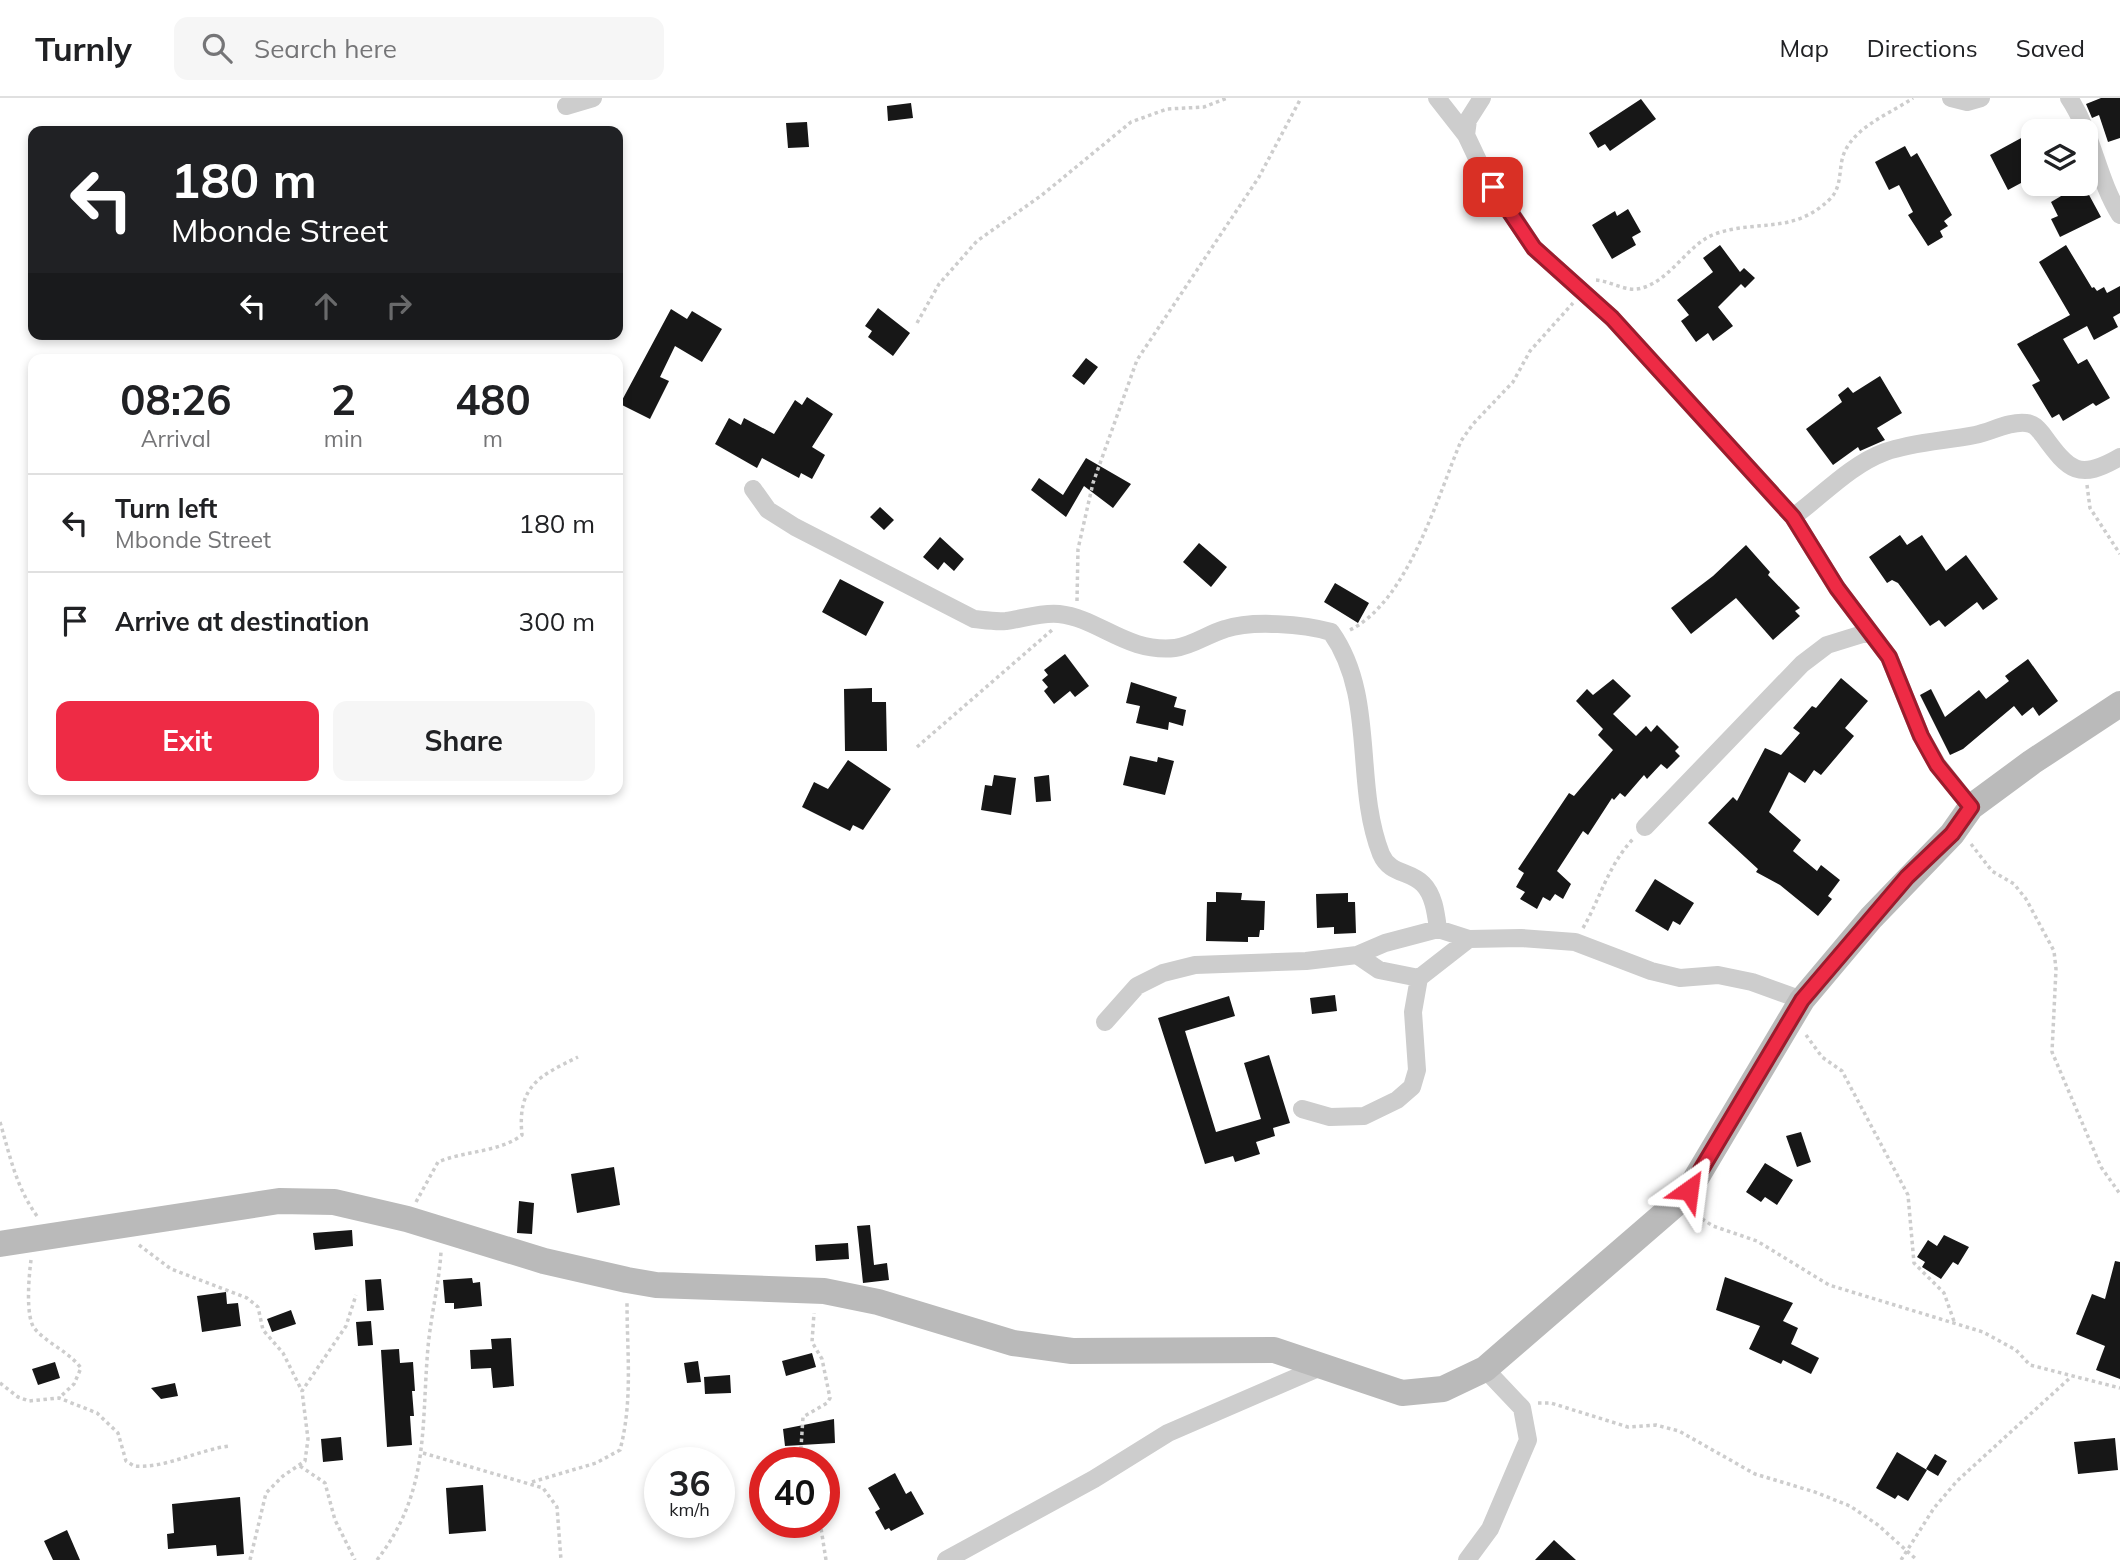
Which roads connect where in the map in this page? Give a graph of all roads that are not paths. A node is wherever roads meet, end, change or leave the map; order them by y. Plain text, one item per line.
1 (593, 98) edge
2 (1482, 98) edge
3 (1951, 98) edge
4 (1981, 98) edge
5 (2068, 98) edge
6 (1437, 101) edge
7 (566, 106) dead end
8 (1466, 135) junction
9 (2120, 215) edge
10 (2120, 457) edge
11 (753, 489) dead end
12 (1793, 517) junction
13 (1869, 632) junction
14 (2120, 704) edge
15 (1964, 816) junction
16 (1645, 827) road end
17 (1438, 929) junction
18 (1469, 939) junction
19 (1357, 955) junction
20 (1419, 978) junction
21 (1798, 1009) junction
22 (1105, 1022) dead end
23 (1302, 1109) dead end
24 (0, 1244) edge
25 (1323, 1366) junction
26 (1485, 1369) junction
27 (946, 1560) edge
28 (1467, 1560) edge

1 - 7 street
2 - 8 street
3 - 4 street
5 - 9 street
6 - 8 street
8 - 12 street
10 - 12 street
11 - 17 street
12 - 13 street
13 - 15 street
13 - 16 street
14 - 15 street
15 - 21 street
17 - 18 street
17 - 19 street
18 - 20 street
18 - 21 street
19 - 20 street
19 - 22 street
20 - 23 street
21 - 26 street
24 - 25 street
25 - 26 street
25 - 27 street
26 - 28 street

